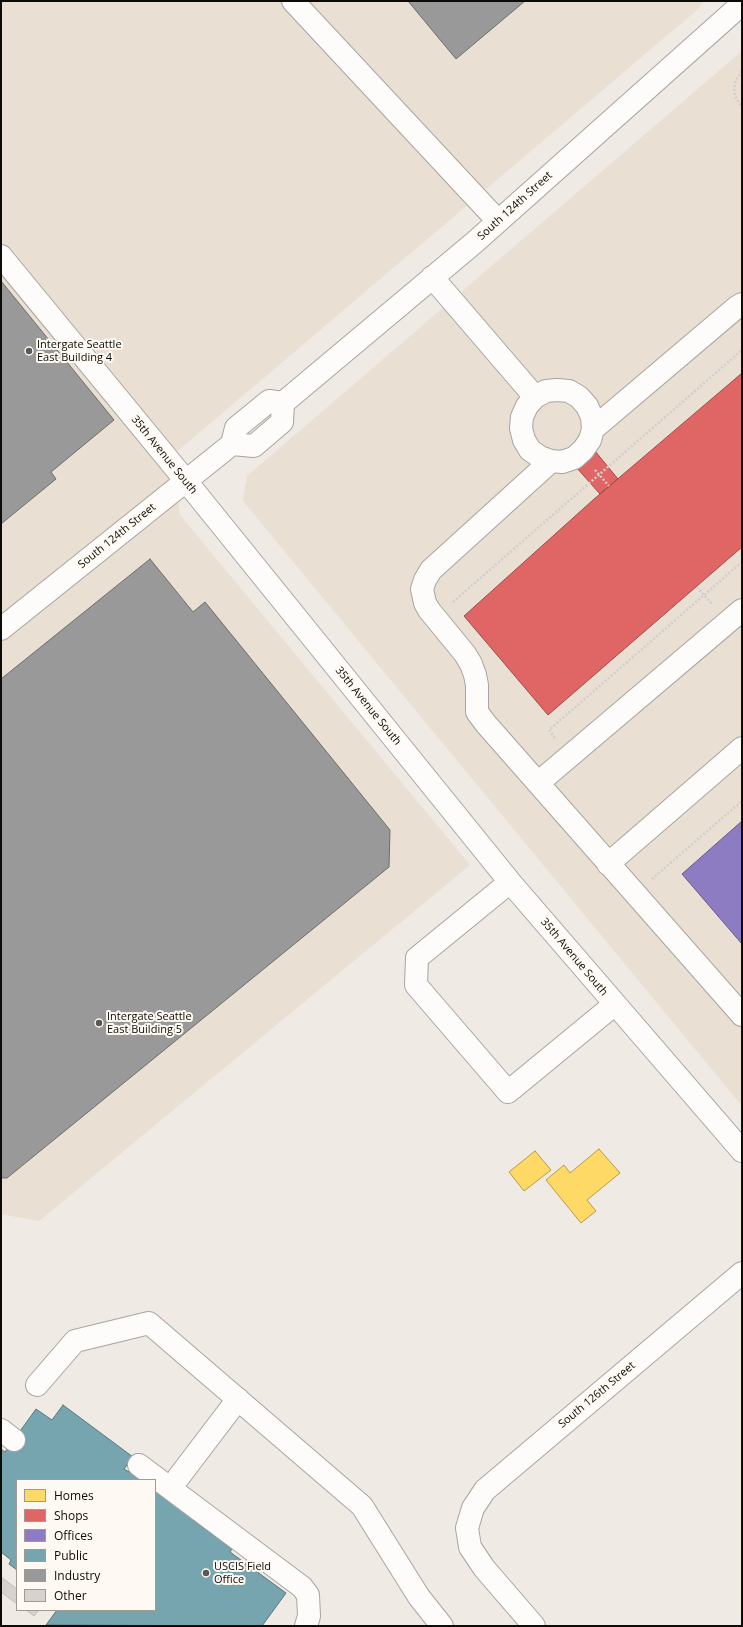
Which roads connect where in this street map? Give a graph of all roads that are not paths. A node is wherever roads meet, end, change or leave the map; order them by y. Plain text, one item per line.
1 (293, 1) edge
2 (742, 4) edge
3 (498, 221) junction
4 (1, 256) edge
5 (432, 277) junction
6 (742, 304) edge
7 (535, 397) junction
8 (593, 429) junction
9 (551, 461) junction
10 (186, 481) junction
11 (742, 610) edge
12 (1, 629) edge
13 (742, 748) edge
14 (538, 783) junction
15 (608, 864) junction
16 (510, 882) junction
17 (615, 1004) junction
18 (742, 1016) edge
19 (742, 1151) edge
20 (742, 1273) edge
21 (37, 1385) dead end
22 (238, 1399) junction
23 (139, 1465) dead end
24 (178, 1478) dead end
25 (306, 1626) edge
26 (442, 1626) edge
27 (534, 1626) edge

1 - 3 street
2 - 3 street, South 124th Street
3 - 5 street, South 124th Street
4 - 10 street, 35th Avenue South
5 - 7 street
5 - 10 street, South 124th Street
6 - 8 street
7 - 8 street
7 - 9 street
8 - 9 street
9 - 14 street
10 - 12 street, South 124th Street
10 - 16 street, 35th Avenue South
11 - 14 street
13 - 15 street
14 - 15 street
15 - 18 street
16 - 17 street, 35th Avenue South
16 - 17 street
17 - 19 street, 35th Avenue South
20 - 27 street, South 126th Street
21 - 22 street
22 - 24 street
22 - 26 street
23 - 25 street

